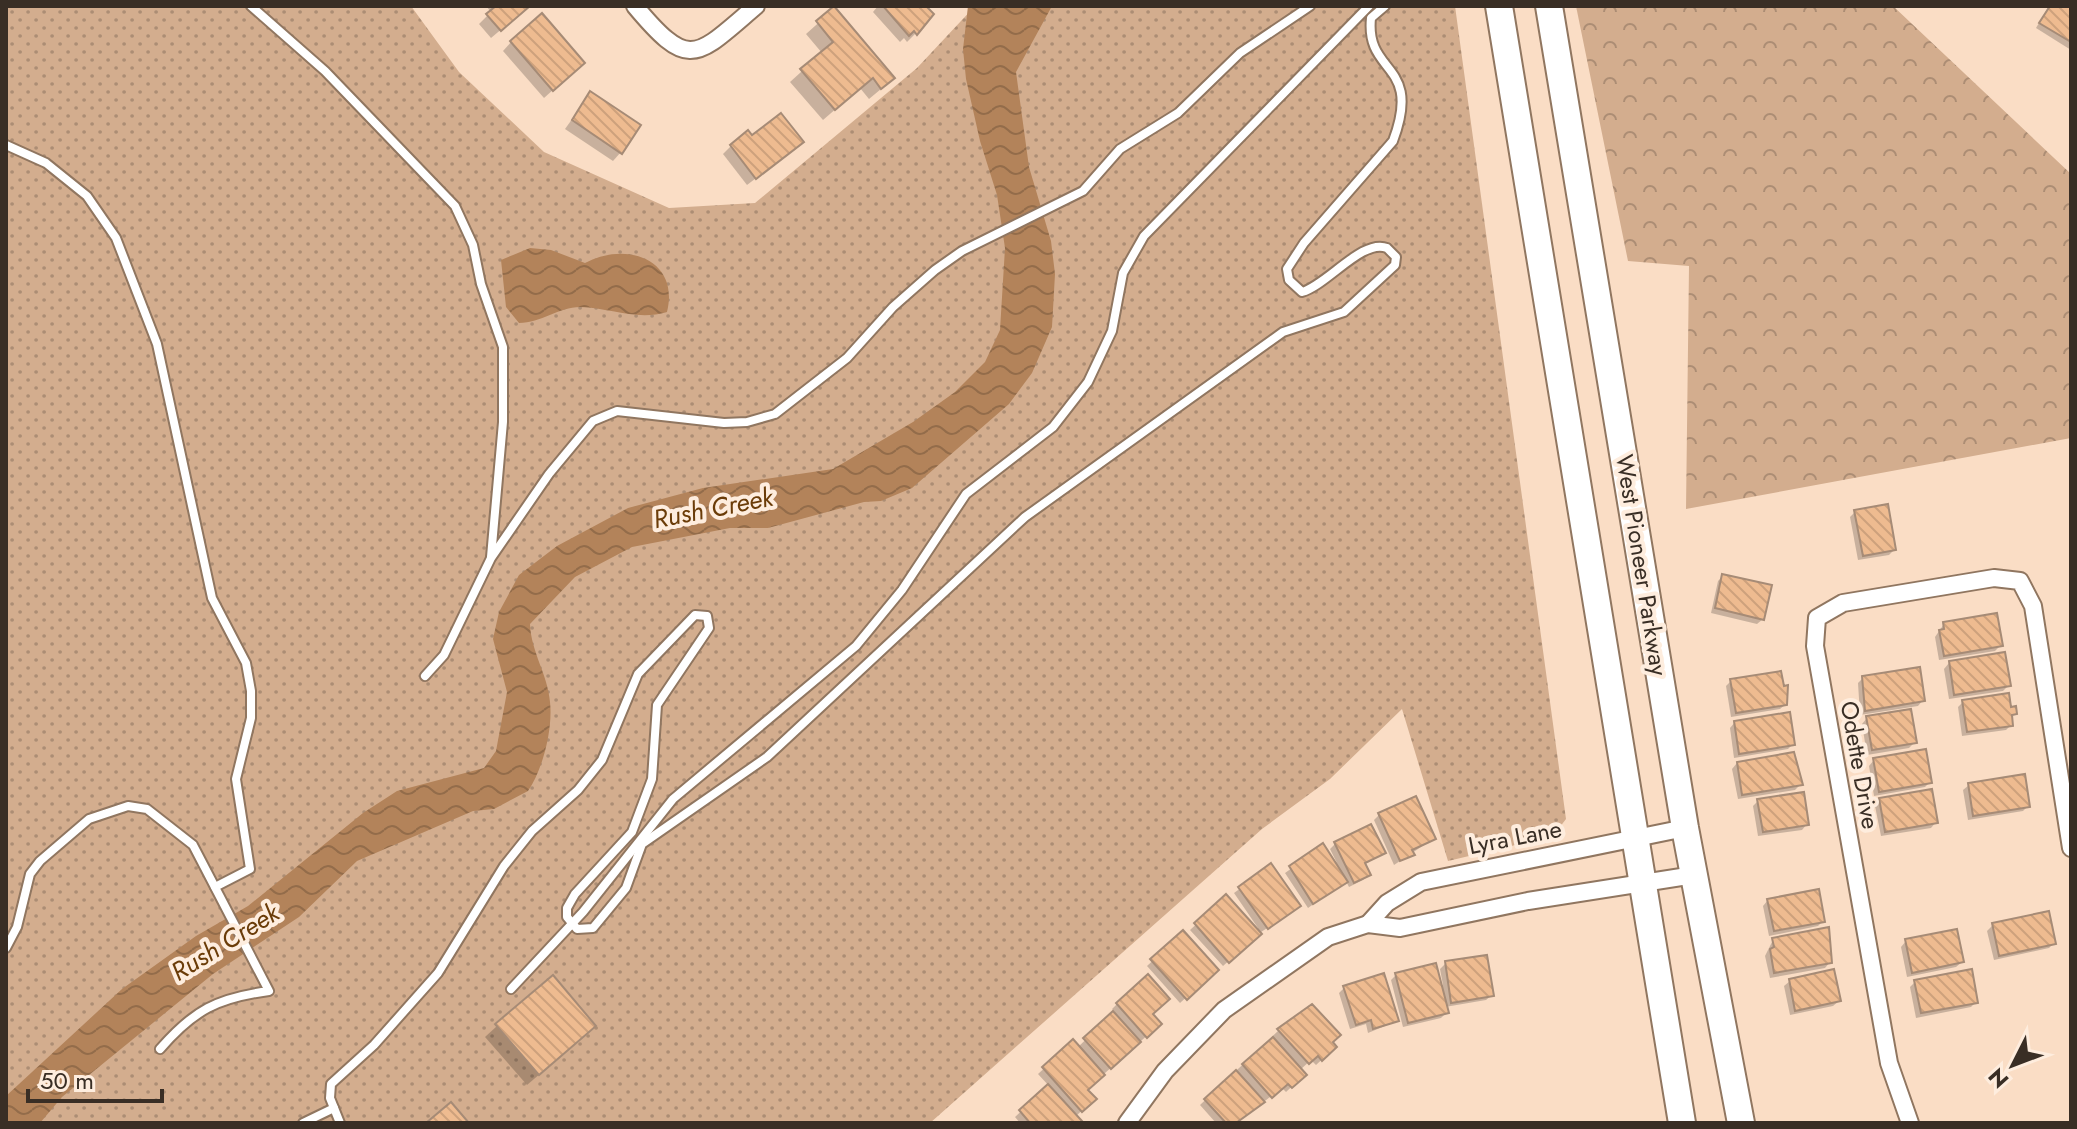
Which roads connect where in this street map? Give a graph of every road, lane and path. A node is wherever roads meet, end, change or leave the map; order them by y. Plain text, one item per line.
1 (251, 6) edge
2 (635, 6) edge
3 (756, 6) edge
4 (1310, 6) edge
5 (1369, 6) edge
6 (1385, 6) edge
7 (1499, 6) edge
8 (1549, 6) edge
9 (6, 145) edge
10 (491, 558) junction
11 (425, 676) dead end
12 (1685, 828) junction
13 (1637, 838) junction
14 (2071, 848) edge
15 (1694, 875) junction
16 (1643, 883) junction
17 (215, 887) junction
18 (1368, 924) junction
19 (571, 925) junction
20 (6, 948) edge
21 (511, 989) dead end
22 (160, 1049) dead end
23 (334, 1108) junction
24 (303, 1123) edge
25 (340, 1123) edge
26 (1127, 1123) edge
27 (1682, 1123) edge
28 (1741, 1123) edge
29 (1910, 1123) edge

1 - 10 lane
2 - 3 street
4 - 10 lane
5 - 19 lane
6 - 19 lane
7 - 13 main road
8 - 12 main road, West Pioneer Parkway
9 - 17 lane
10 - 11 lane
12 - 13 street, Lyra Lane
12 - 15 main road, West Pioneer Parkway
13 - 16 main road
13 - 18 street, Lyra Lane
14 - 29 street, Odette Drive
15 - 16 street, Lyra Lane
15 - 28 main road, West Pioneer Parkway
16 - 18 street, Lyra Lane
16 - 27 main road
17 - 20 lane
17 - 22 lane
18 - 26 street, Lyra Lane
19 - 21 lane
19 - 23 lane
23 - 24 lane
23 - 25 lane

